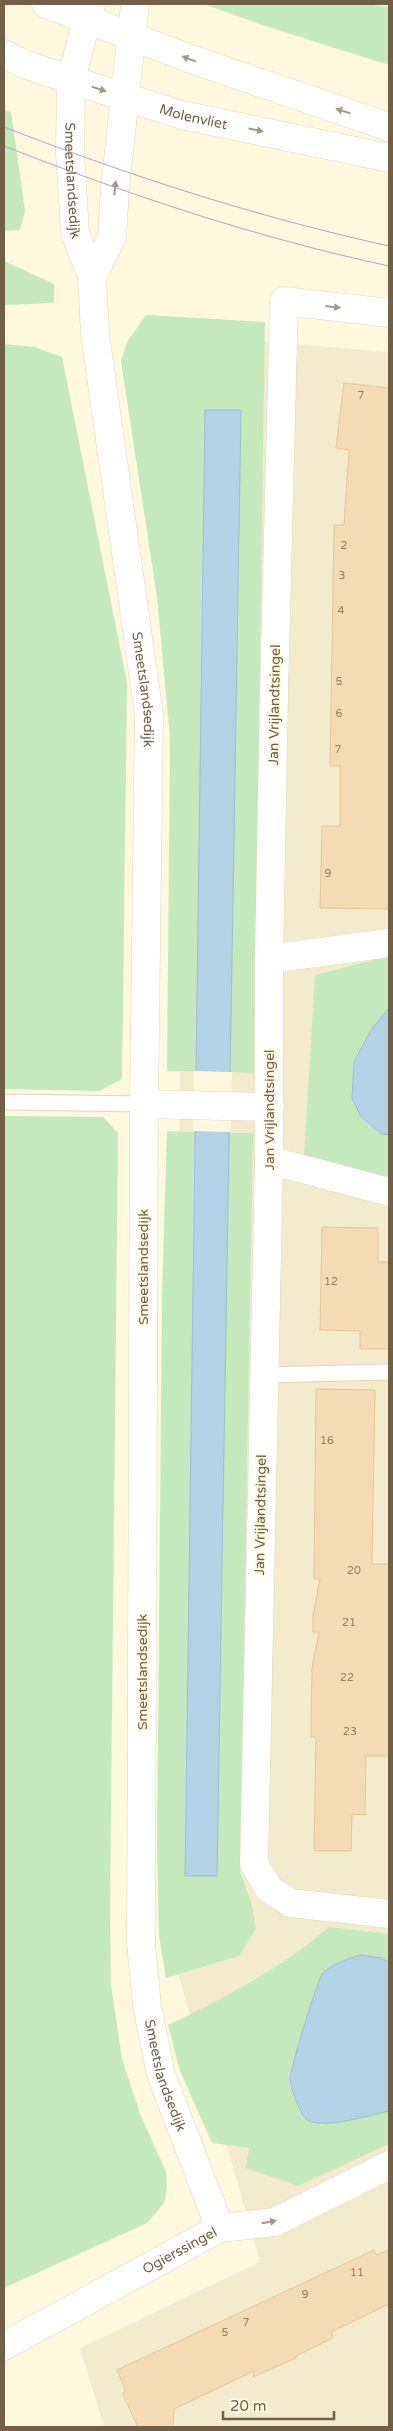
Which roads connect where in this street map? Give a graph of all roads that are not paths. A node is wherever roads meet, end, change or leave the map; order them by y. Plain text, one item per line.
1 (46, 4) edge
2 (135, 4) edge
3 (89, 12) edge
4 (133, 37) junction
5 (4, 54) edge
6 (71, 80) junction
7 (126, 97) junction
8 (389, 126) edge
9 (389, 158) edge
10 (92, 277) junction
11 (389, 314) edge
12 (389, 943) edge
13 (269, 959) junction
14 (4, 1102) edge
15 (144, 1104) junction
16 (258, 1107) junction
17 (270, 1160) junction
18 (389, 1192) edge
19 (389, 1372) edge
20 (263, 1375) junction
21 (389, 1914) edge
22 (389, 2165) edge
23 (220, 2228) junction
24 (4, 2346) edge

1 - 3 street
2 - 4 street, Smeetslandsedijk
3 - 4 street
3 - 6 street, Smeetslandsedijk
4 - 7 street, Smeetslandsedijk
8 -> 4 street
5 - 6 street, Molenvliet
6 -> 7 street, Molenvliet
6 - 10 street, Smeetslandsedijk
7 -> 9 street, Molenvliet
10 -> 7 street, Smeetslandsedijk
10 - 15 street, Smeetslandsedijk
13 -> 11 street, Jan Vrijlandtsingel
12 - 13 street
13 - 16 street, Jan Vrijlandtsingel
14 - 15 lane
15 - 16 street
15 - 23 street, Smeetslandsedijk
16 - 17 street, Jan Vrijlandtsingel
17 - 18 street
17 - 20 street, Jan Vrijlandtsingel
19 - 20 lane
20 - 21 street, Jan Vrijlandtsingel
23 -> 22 street, Ogierssingel
23 - 24 street, Ogierssingel

